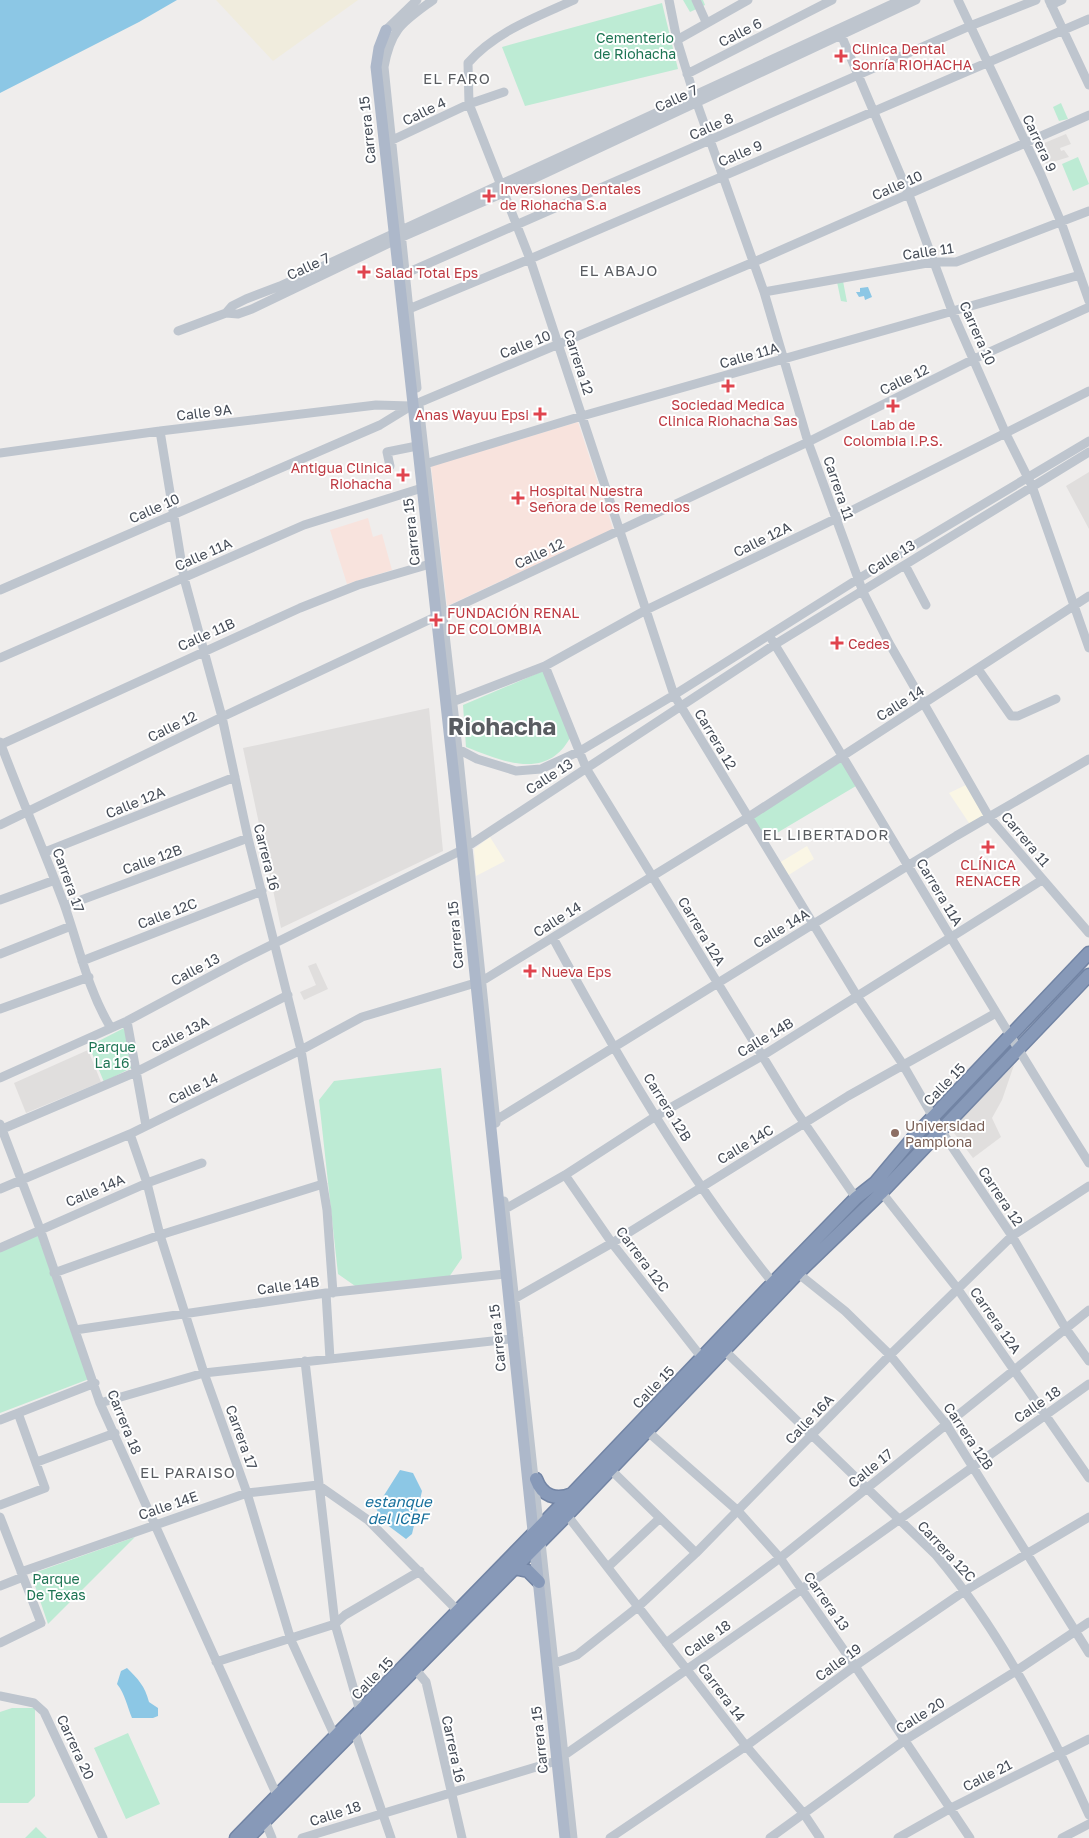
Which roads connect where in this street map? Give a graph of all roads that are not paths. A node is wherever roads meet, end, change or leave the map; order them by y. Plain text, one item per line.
1 (417, 0) edge
2 (433, 0) edge
3 (574, 0) edge
4 (669, 0) edge
5 (696, 0) edge
6 (748, 0) edge
7 (831, 0) edge
8 (901, 0) edge
9 (916, 0) edge
10 (958, 0) edge
11 (1036, 0) edge
12 (1062, 0) edge
13 (1050, 3) edge
14 (1089, 19) edge
15 (706, 22) junction
16 (970, 26) junction
17 (1064, 30) junction
18 (389, 32) junction
19 (840, 33) junction
20 (677, 40) junction
21 (986, 63) junction
22 (687, 74) junction
23 (860, 76) junction
24 (1089, 85) edge
25 (504, 92) dead end
26 (696, 99) junction
27 (469, 104) junction
28 (875, 111) junction
29 (1089, 115) edge
30 (712, 141) junction
31 (1026, 142) junction
32 (387, 143) junction
33 (721, 176) junction
34 (501, 190) junction
35 (909, 195) junction
36 (1089, 211) edge
37 (1061, 222) junction
38 (517, 225) junction
39 (398, 235) junction
40 (530, 259) junction
41 (754, 262) junction
42 (934, 262) junction
43 (401, 275) junction
44 (1080, 275) junction
45 (764, 292) junction
46 (1089, 301) edge
47 (1089, 307) edge
48 (405, 310) junction
49 (952, 311) junction
50 (178, 331) dead end
51 (559, 345) junction
52 (974, 359) junction
53 (783, 360) junction
54 (1089, 391) edge
55 (415, 404) junction
56 (376, 405) junction
57 (582, 416) junction
58 (380, 425) junction
59 (160, 431) junction
60 (1006, 434) junction
61 (1089, 441) edge
62 (808, 442) junction
63 (416, 446) junction
64 (1089, 452) edge
65 (0, 453) edge
66 (423, 465) junction
67 (390, 466) dead end
68 (1031, 482) junction
69 (422, 488) junction
70 (172, 515) junction
71 (835, 519) junction
72 (620, 530) junction
73 (430, 564) junction
74 (905, 565) junction
75 (184, 578) junction
76 (858, 579) junction
77 (0, 590) edge
78 (862, 592) junction
79 (1089, 596) edge
80 (926, 605) dead end
81 (1076, 605) junction
82 (646, 610) junction
83 (439, 616) junction
84 (768, 634) junction
85 (774, 645) junction
86 (1089, 648) edge
87 (204, 650) junction
88 (0, 658) edge
89 (545, 666) junction
90 (978, 669) junction
91 (674, 695) junction
92 (1056, 700) dead end
93 (448, 704) junction
94 (925, 704) junction
95 (681, 706) junction
96 (222, 717) junction
97 (0, 744) edge
98 (458, 749) junction
99 (580, 751) junction
100 (843, 755) junction
101 (1089, 759) edge
102 (586, 768) junction
103 (235, 778) junction
104 (28, 811) junction
105 (990, 817) junction
106 (747, 818) junction
107 (0, 825) edge
108 (248, 838) junction
109 (464, 848) junction
110 (45, 852) junction
111 (910, 867) junction
112 (653, 876) junction
113 (55, 880) junction
114 (1042, 880) junction
115 (262, 891) junction
116 (0, 900) edge
117 (64, 906) junction
118 (813, 925) junction
119 (71, 926) junction
120 (1089, 933) edge
121 (553, 938) junction
122 (952, 938) junction
123 (274, 944) junction
124 (0, 954) edge
125 (1089, 954) edge
126 (82, 961) junction
127 (1089, 975) edge
128 (88, 978) junction
129 (478, 982) junction
130 (717, 983) junction
131 (288, 995) junction
132 (856, 996) junction
133 (0, 1009) edge
134 (996, 1013) junction
135 (127, 1021) junction
136 (111, 1028) junction
137 (1010, 1038) junction
138 (612, 1047) junction
139 (302, 1050) junction
140 (1017, 1050) junction
141 (762, 1056) junction
142 (902, 1063) junction
143 (136, 1072) junction
144 (0, 1078) edge
145 (656, 1116) junction
146 (933, 1117) junction
147 (492, 1121) junction
148 (804, 1124) junction
149 (146, 1126) junction
150 (1, 1128) edge
151 (940, 1129) junction
152 (130, 1134) junction
153 (202, 1163) dead end
154 (1089, 1164) edge
155 (565, 1175) junction
156 (21, 1180) junction
157 (147, 1183) junction
158 (323, 1184) junction
159 (1089, 1186) edge
160 (702, 1187) junction
161 (878, 1188) junction
162 (0, 1189) edge
163 (856, 1198) junction
164 (501, 1210) junction
165 (40, 1229) junction
166 (160, 1235) junction
167 (1012, 1236) junction
168 (612, 1243) junction
169 (0, 1248) edge
170 (793, 1270) junction
171 (54, 1273) junction
172 (505, 1274) junction
173 (773, 1283) junction
174 (957, 1288) junction
175 (329, 1293) junction
176 (512, 1300) junction
177 (1089, 1310) edge
178 (187, 1313) junction
179 (1066, 1329) junction
180 (75, 1330) junction
181 (516, 1339) junction
182 (725, 1351) junction
183 (890, 1355) junction
184 (702, 1358) junction
185 (330, 1359) junction
186 (305, 1361) junction
187 (1089, 1361) edge
188 (1014, 1370) junction
189 (204, 1373) junction
190 (95, 1383) junction
191 (1089, 1384) edge
192 (100, 1403) junction
193 (18, 1413) junction
194 (1045, 1416) junction
195 (0, 1420) edge
196 (946, 1424) junction
197 (647, 1431) junction
198 (114, 1434) junction
199 (814, 1434) junction
200 (37, 1462) junction
201 (974, 1466) junction
202 (610, 1469) junction
203 (1089, 1478) edge
204 (536, 1479) junction
205 (318, 1484) junction
206 (867, 1488) junction
207 (247, 1494) junction
208 (572, 1494) junction
209 (0, 1505) edge
210 (738, 1512) junction
211 (567, 1515) junction
212 (0, 1517) edge
213 (1089, 1517) edge
214 (660, 1518) junction
215 (898, 1520) junction
216 (153, 1524) junction
217 (2, 1530) edge
218 (537, 1537) junction
219 (696, 1553) junction
220 (1028, 1553) junction
221 (780, 1558) junction
222 (609, 1566) junction
223 (514, 1568) junction
224 (420, 1571) junction
225 (22, 1574) junction
226 (539, 1582) junction
227 (0, 1586) edge
228 (802, 1590) junction
229 (966, 1590) junction
230 (639, 1606) junction
231 (458, 1611) junction
232 (1089, 1622) edge
233 (334, 1624) junction
234 (1077, 1630) junction
235 (292, 1640) junction
236 (0, 1643) edge
237 (666, 1643) junction
238 (1089, 1653) edge
239 (216, 1662) junction
240 (550, 1665) junction
241 (855, 1666) junction
242 (687, 1668) junction
243 (415, 1669) junction
244 (1016, 1671) junction
245 (0, 1696) edge
246 (360, 1712) junction
247 (354, 1730) junction
248 (1089, 1739) edge
249 (905, 1740) junction
250 (337, 1741) junction
251 (746, 1746) junction
252 (1061, 1753) junction
253 (560, 1758) junction
254 (450, 1792) junction
255 (279, 1800) junction
256 (951, 1808) junction
257 (384, 1812) junction
258 (804, 1814) junction
259 (1089, 1815) edge
260 (265, 1820) junction
261 (1089, 1824) edge
262 (103, 1838) edge
263 (236, 1838) edge
264 (248, 1838) edge
265 (272, 1838) edge
266 (302, 1838) edge
267 (391, 1838) edge
268 (462, 1838) edge
269 (565, 1838) edge
270 (573, 1838) edge
271 (610, 1838) edge
272 (770, 1838) edge
273 (820, 1838) edge
274 (898, 1838) edge
275 (970, 1838) edge
276 (1062, 1838) edge

1 - 18 street
2 - 18 street
3 - 27 street, Carrera 12
4 - 20 street, Carrera 11
5 - 15 street
6 - 15 street
7 - 22 street, Calle 6
8 - 19 street, Calle 7
9 - 19 street, Calle 7
10 - 16 street, Carrera 9
11 - 16 street, Calle 8
12 - 13 street
13 - 17 street
14 - 17 street, Calle 9
15 - 20 street
16 - 21 street, Carrera 9
16 - 23 street, Calle 8
17 - 21 street, Calle 9
17 - 24 street
18 - 32 main road, Carrera 15
19 - 23 street, Carrera 10
19 - 26 street, Calle 7
20 - 22 street, Carrera 11
21 - 28 street, Calle 9
21 - 31 street, Carrera 9
22 - 26 street, Carrera 11
23 - 28 street, Carrera 10
23 - 30 street, Calle 8
25 - 27 street, Calle 4
26 - 30 street, Carrera 11
26 - 34 street, Calle 7
27 - 32 street, Calle 4
27 - 34 street, Carrera 12
28 - 33 street, Calle 9
28 - 35 street, Carrera 10
29 - 31 street, Calle 10
30 - 33 street, Carrera 11
30 - 38 street, Calle 8
31 - 35 street, Calle 10
31 - 37 street, Carrera 9
32 - 39 main road, Carrera 15
33 - 40 street, Calle 9
33 - 41 street, Carrera 11
34 - 38 street, Carrera 12
34 - 39 street, Calle 7
35 - 41 street, Calle 10
35 - 42 street, Carrera 10
36 - 37 street, Calle 11
37 - 42 street, Calle 11
37 - 44 street, Carrera 9
38 - 40 street, Carrera 12
38 - 43 street, Calle 8
39 - 43 main road, Carrera 15
39 - 50 street, Calle 7
40 - 48 street, Calle 9
40 - 51 street, Carrera 12
41 - 45 street, Carrera 11
41 - 51 street, Calle 10
42 - 45 street, Calle 11
42 - 49 street, Carrera 10
43 - 48 main road, Carrera 15
44 - 46 street, Carrera 9
44 - 49 street, Calle 11A
45 - 53 street, Carrera 11
47 - 52 street, Calle 12
48 - 55 main road, Carrera 15
49 - 52 street, Carrera 10
49 - 53 street, Calle 11A
51 - 55 street, Calle 10
51 - 57 street, Carrera 12
52 - 60 street, Carrera 10
52 - 62 street, Calle 12
53 - 57 street, Calle 11A
53 - 62 street, Carrera 11
54 - 60 street, Calle 12A
55 - 56 street, Calle 9A
55 - 58 street, Calle 10
55 - 63 main road, Carrera 15
55 - 66 street
56 - 58 street
56 - 59 street, Calle 9A
57 - 66 street, Calle 11A
57 - 72 street, Carrera 12
58 - 70 street, Calle 10
59 - 65 street, Calle 9A
59 - 70 street, Carrera 16
60 - 68 street, Carrera 10
60 - 71 street, Calle 12A
61 - 68 street, Calle 13
62 - 71 street, Carrera 11
62 - 72 street, Calle 12
63 - 66 main road, Carrera 15
63 - 67 street
64 - 68 street, Calle 13
66 - 69 main road, Carrera 15
66 - 83 street
68 - 74 street, Calle 13
68 - 76 street, Calle 13
68 - 81 street, Carrera 10
69 - 73 main road, Carrera 15
69 - 75 street, Calle 11A
70 - 75 street, Carrera 16
70 - 77 street, Calle 10
71 - 76 street, Carrera 11
71 - 82 street, Calle 12A
72 - 82 street, Carrera 12
72 - 83 street, Calle 12
73 - 83 main road, Carrera 15
73 - 87 street, Calle 11B
74 - 78 street, Calle 13
74 - 80 street
75 - 87 street, Carrera 16
75 - 88 street, Calle 11A
76 - 78 street, Carrera 11
76 - 84 street, Calle 13
78 - 85 street, Calle 13
78 - 94 street, Carrera 11
79 - 81 street, Calle 14
81 - 86 street, Carrera 10
81 - 90 street, Calle 14
82 - 89 street, Calle 12A
82 - 91 street, Carrera 12
83 - 93 main road, Carrera 15
83 - 96 street, Calle 12
84 - 85 street, Carrera 11A
84 - 91 street, Calle 13
85 - 95 street, Calle 13
85 - 100 street, Carrera 11A
87 - 96 street, Carrera 16
87 - 97 street, Calle 11B
89 - 93 street, Calle 12A
89 - 99 street, Carrera 12A
90 - 92 street
90 - 94 street, Calle 14
91 - 95 street, Carrera 12
91 - 99 street, Calle 13
93 - 98 street, Carrera 15
93 - 109 main road, Carrera 15
94 - 100 street, Calle 14
94 - 105 street, Carrera 11
95 - 102 street, Calle 13
95 - 106 street, Carrera 12
96 - 103 street, Carrera 16
96 - 104 street, Calle 12
97 - 104 street, Carrera 17
98 - 99 street, Calle 13
98 - 109 street, Carrera 15
99 - 102 street, Carrera 12A
100 - 106 street, Calle 14
100 - 111 street, Carrera 11A
101 - 105 street, Calle 14A
102 - 109 street, Calle 13
102 - 112 street, Carrera 12A
103 - 108 street, Carrera 16
103 - 110 street, Calle 12A
104 - 107 street, Calle 12
104 - 110 street, Carrera 17
105 - 111 street, Calle 14A
105 - 114 street, Carrera 11
106 - 112 street, Calle 14
106 - 118 street, Carrera 12
108 - 115 street, Carrera 16
108 - 117 street, Calle 12B
109 - 123 street, Calle 13
109 - 129 main road, Carrera 15
110 - 113 street, Carrera 17
111 - 118 street, Calle 14A
111 - 122 street, Carrera 11A
112 - 121 street, Calle 14
112 - 130 street, Carrera 12A
113 - 116 street
113 - 117 street, Carrera 17
114 - 120 street, Carrera 11
114 - 122 street, Calle 14B
115 - 123 street, Carrera 16
115 - 126 street, Calle 12C
117 - 119 street, Carrera 17
118 - 130 street, Calle 14A
118 - 132 street, Carrera 12
119 - 124 street
119 - 126 street, Carrera 17
121 - 129 street, Calle 14
121 - 138 street, Carrera 12B
122 - 132 street, Calle 14B
122 - 134 street, Carrera 11A
123 - 131 street, Carrera 16
123 - 135 street, Calle 13
125 - 137 highway, Calle 15
126 - 128 street, Carrera 17
127 - 140 highway, Calle 15
128 - 133 street
128 - 136 street, Carrera 17
129 - 139 street, Calle 14
129 - 147 main road, Carrera 15
130 - 138 street, Calle 14A
130 - 141 street, Carrera 12A
131 - 139 street, Carrera 16
131 - 143 street, Calle 13A
132 - 141 street, Calle 14B
132 - 142 street, Carrera 12
134 - 137 street, Carrera 11A
134 - 142 street, Calle 14C
135 - 136 street, Calle 13
135 - 143 street
136 - 144 street, Calle 13
137 - 140 street, Carrera 11A
137 - 146 highway, Calle 15
138 - 145 street, Carrera 12B
138 - 147 street, Calle 14A
139 - 149 street, Calle 14
139 - 158 street, Carrera 16
140 - 151 highway, Calle 15
140 - 154 street, Carrera 11A
141 - 145 street, Calle 14B
141 - 148 street, Carrera 12A
142 - 146 street, Carrera 12
142 - 148 street, Calle 14C
143 - 149 street
143 - 150 street, Calle 13A
145 - 155 street, Calle 14B
145 - 160 street, Carrera 12B
146 - 151 street, Carrera 12
146 - 161 highway, Calle 15
147 - 164 main road, Carrera 15
148 - 160 street, Calle 14C
148 - 163 street, Carrera 12A
149 - 152 street, Calle 14
150 - 156 street, Carrera 18
151 - 161 highway, Calle 15
151 - 167 street, Carrera 12
152 - 156 street, Calle 14
152 - 157 street, Carrera 17
153 - 157 street, Calle 14A
155 - 164 street, Calle 14B
155 - 168 street, Carrera 12C
156 - 162 street, Calle 14
156 - 165 street, Carrera 18
157 - 165 street, Calle 14A
157 - 166 street, Carrera 17
158 - 166 street
158 - 175 street, Carrera 16
159 - 167 street, Calle 16A
160 - 168 street, Calle 14C
160 - 173 street, Carrera 12B
161 - 163 highway, Calle 15
161 - 170 highway, Calle 15
161 - 174 street, Carrera 12A
163 - 170 highway, Calle 15
164 - 172 main road, Carrera 15
164 - 176 street, Carrera 15
165 - 169 street, Calle 14A
165 - 171 street, Carrera 18
166 - 171 street
166 - 178 street, Carrera 17
167 - 174 street, Calle 16A
167 - 179 street, Carrera 12
168 - 176 street, Calle 14C
168 - 184 street, Carrera 12C
170 - 173 highway, Calle 15
170 - 182 highway, Calle 15
170 - 183 street, Carrera 12B
171 - 180 street, Carrera 18
172 - 175 street, Calle 14B
172 - 176 main road, Carrera 15
173 - 184 highway, Calle 15
174 - 183 street, Calle 16A
174 - 188 street, Carrera 12A
175 - 178 street, Calle 14B
175 - 185 street, Carrera 16
176 - 181 main road, Carrera 15
177 - 179 street, Calle 17
178 - 180 street, Calle 14B
178 - 189 street, Carrera 17
179 - 187 street, Carrera 12
179 - 188 street, Calle 17
180 - 190 street, Carrera 18
181 - 185 street
181 - 204 street, Carrera 15
181 - 218 main road, Carrera 15
182 - 197 highway, Calle 15
182 - 199 street, Carrera 12C
183 - 196 street, Carrera 12B
183 - 199 street, Calle 16A
184 - 208 highway, Calle 15
185 - 186 street
186 - 189 street
186 - 205 street
188 - 194 street, Carrera 12A
188 - 196 street, Calle 17
189 - 192 street
189 - 207 street, Carrera 17
190 - 192 street, Carrera 18
190 - 193 street
191 - 194 street, Calle 18
192 - 198 street, Carrera 18
193 - 195 street
193 - 200 street
194 - 201 street, Calle 18
194 - 203 street, Carrera 12A
196 - 201 street, Carrera 12B
196 - 206 street, Calle 17
197 - 202 highway, Calle 15
197 - 210 street, Carrera 13
198 - 200 street
198 - 216 street, Carrera 18
199 - 206 street, Carrera 12C
199 - 210 street, Calle 16A
200 - 209 street
201 - 215 street, Calle 18
201 - 220 street, Carrera 12B
202 - 211 highway, Calle 15
202 - 214 street
204 - 208 highway
204 - 218 street, Carrera 15
205 - 207 street, Calle 14E
205 - 224 street
205 - 233 street
206 - 215 street, Carrera 12C
206 - 221 street, Calle 17
207 - 216 street, Calle 14E
207 - 235 street, Carrera 17
208 - 218 highway, Calle 15
210 - 219 street, Calle 16A
210 - 221 street, Carrera 13
211 - 218 highway, Calle 15
211 - 222 street, Carrera 14
212 - 217 street
213 - 220 street, Calle 19
214 - 219 street
214 - 222 street
215 - 228 street, Calle 18
215 - 229 street, Carrera 12C
216 - 225 street, Calle 14E
216 - 239 street, Carrera 18
217 - 225 street
218 - 223 highway, Calle 15
218 - 226 main road, Carrera 15
218 - 231 highway, Calle 15
218 - 240 street, Carrera 15
219 - 230 street, Calle 16A
220 - 229 street, Calle 19
220 - 234 street, Carrera 12B
221 - 228 street, Carrera 13
221 - 237 street, Calle 17
222 - 230 street, Carrera 14
223 - 226 highway
223 - 243 highway, Calle 15
224 - 231 street
224 - 233 street
225 - 227 street, Calle 14E
225 - 236 street
226 - 240 main road, Carrera 15
228 - 241 street, Carrera 13
228 - 242 street, Calle 18
229 - 241 street, Calle 19
229 - 244 street, Carrera 12C
230 - 237 street, Carrera 14
230 - 240 street, Calle 16A
231 - 246 highway, Calle 15
232 - 234 street, Calle 20
233 - 235 street
233 - 246 street
234 - 238 street, Carrera 12B
234 - 244 street, Calle 20
235 - 239 street
235 - 250 street, Carrera 17
237 - 242 street, Carrera 14
239 - 255 street, Carrera 18
240 - 253 main road, Carrera 15
241 - 249 street, Carrera 13
241 - 251 street, Calle 19
242 - 251 street, Carrera 14
242 - 253 street, Calle 18
243 - 247 highway, Calle 15
243 - 254 street, Carrera 16
244 - 249 street, Calle 20
244 - 252 street, Carrera 12C
245 - 262 street, Carrera 20
246 - 250 highway, Calle 15
247 - 250 highway, Calle 15
247 - 257 street
248 - 252 street, Calle 21
249 - 256 street, Carrera 13
249 - 258 street, Calle 20
250 - 255 highway, Calle 15
251 - 258 street, Carrera 14
251 - 271 street, Calle 19
252 - 256 street, Calle 21
252 - 259 street, Carrera 12C
253 - 254 street, Calle 18
253 - 269 main road, Carrera 15
253 - 270 street, Carrera 15
254 - 257 street, Calle 18
254 - 268 street, Carrera 16
255 - 260 highway, Calle 15
255 - 263 highway, Calle 15
256 - 274 street, Calle 21
256 - 275 street, Carrera 13
257 - 266 street, Calle 18
257 - 267 street
258 - 272 street, Calle 20
258 - 273 street, Carrera 14
260 - 264 highway, Calle 15
260 - 265 street
261 - 276 street

